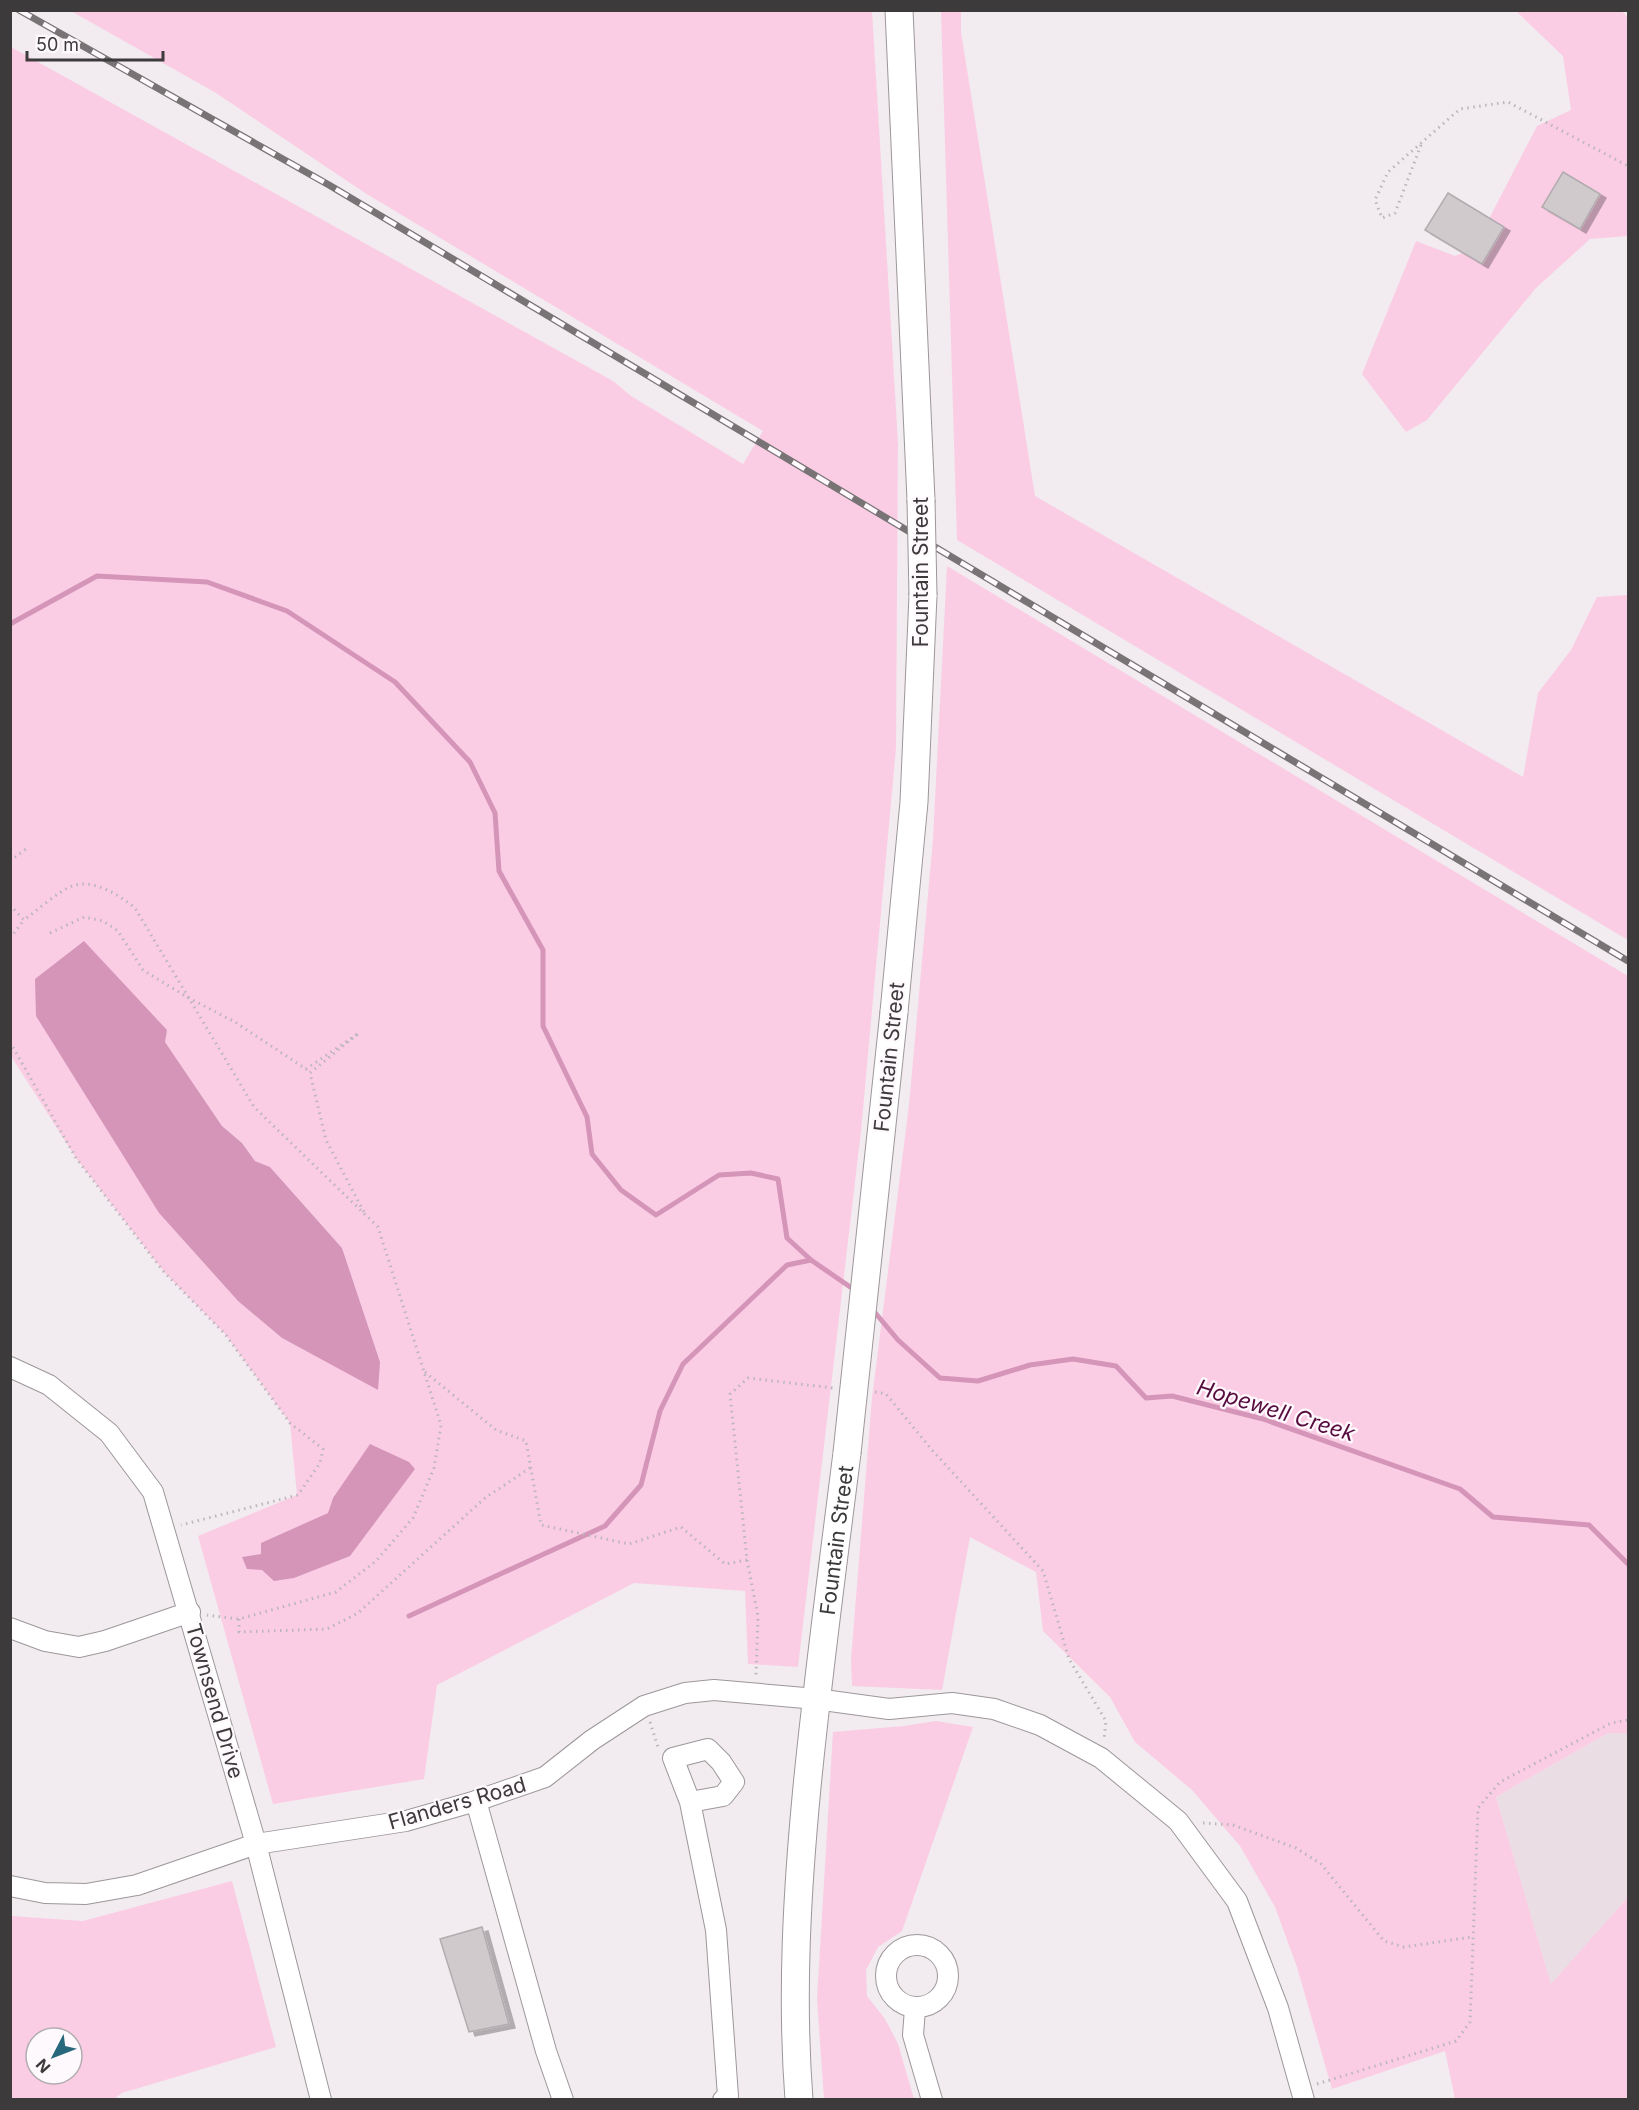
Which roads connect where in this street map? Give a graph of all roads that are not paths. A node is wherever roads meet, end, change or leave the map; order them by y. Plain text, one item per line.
1 (899, 10) edge
2 (10, 1366) edge
3 (190, 1612) junction
4 (10, 1628) edge
5 (816, 1699) junction
6 (476, 1801) junction
7 (690, 1802) junction
8 (256, 1844) junction
9 (10, 1886) edge
10 (915, 2009) dead end
11 (1302, 2094) edge
12 (321, 2100) edge
13 (563, 2100) edge
14 (723, 2100) edge
15 (799, 2100) edge
16 (932, 2100) edge

1 - 5 main road, Fountain Street, bridge
2 - 3 street, Townsend Drive
3 - 4 street
3 - 8 street, Townsend Drive
5 - 6 street, Flanders Road
5 - 11 street, Flanders Road
5 - 15 main road, Fountain Street
6 - 8 street, Flanders Road
6 - 13 street
7 - 7 street
7 - 14 street
8 - 9 street, Flanders Road
8 - 12 street, Townsend Drive
10 - 16 street

